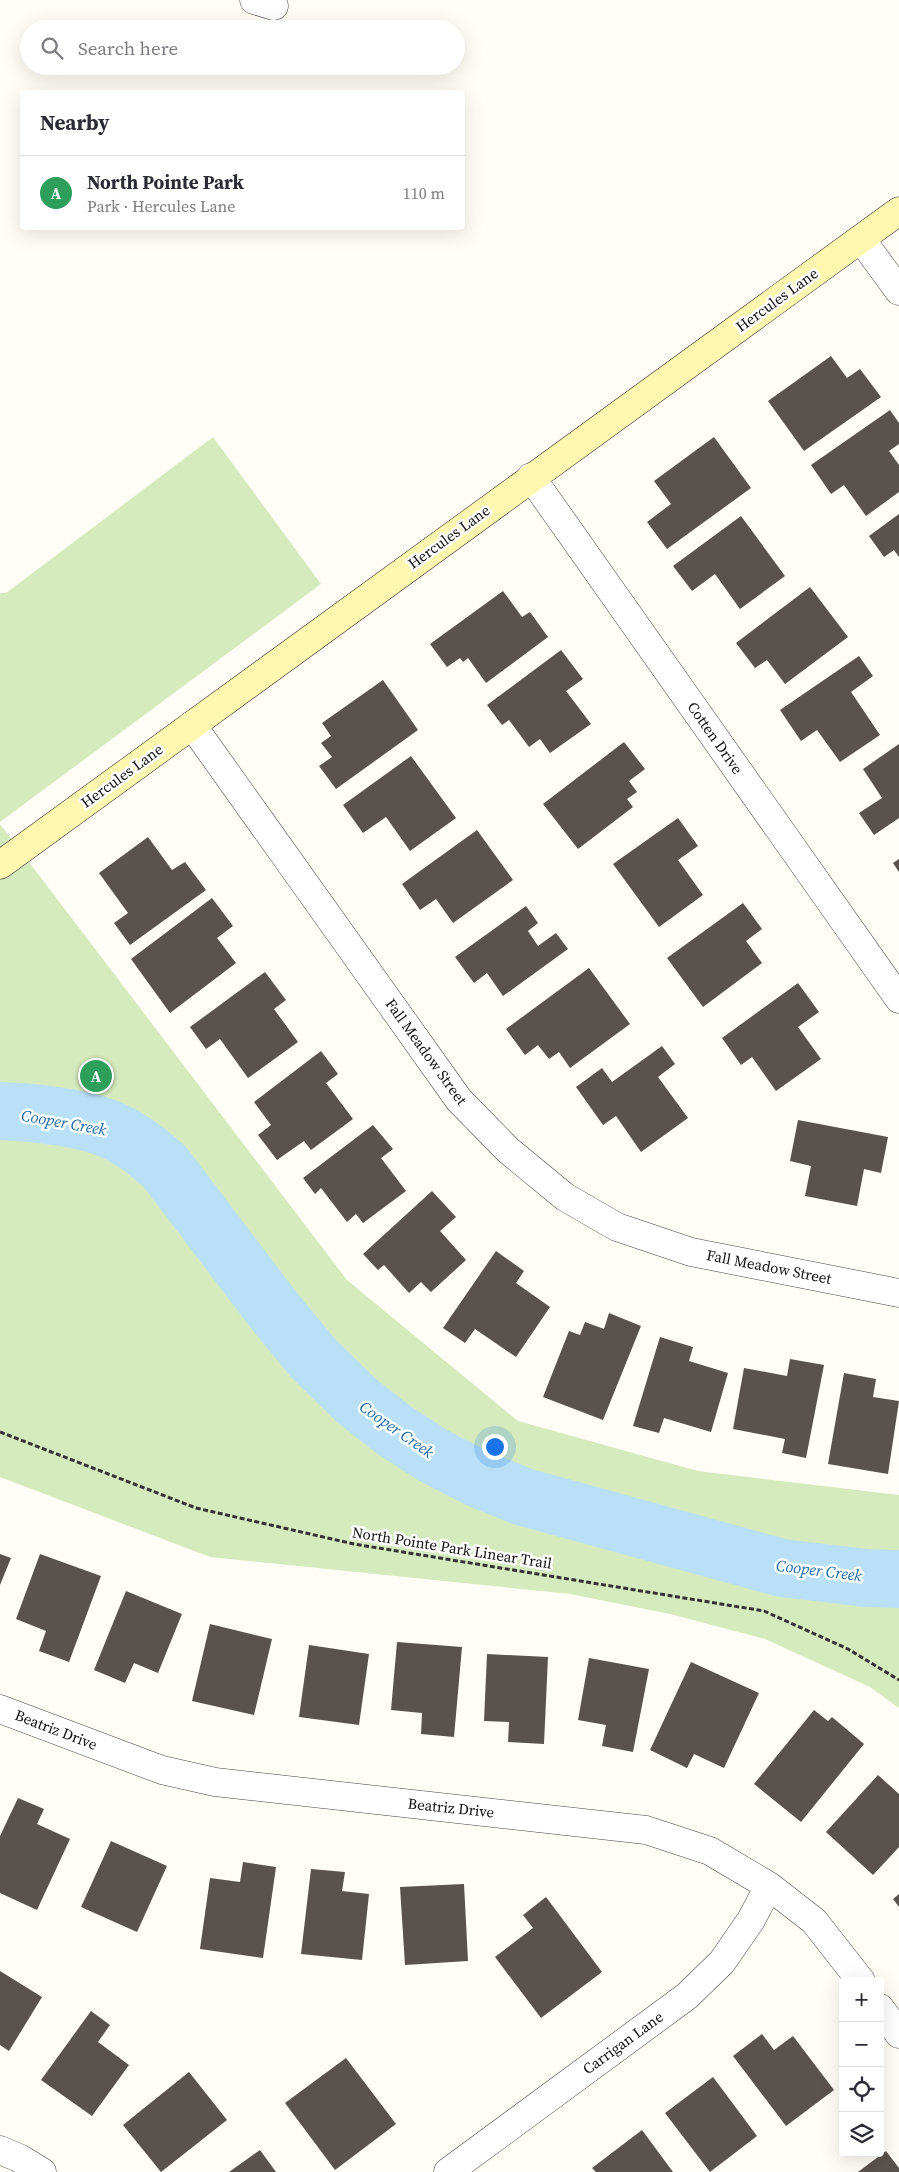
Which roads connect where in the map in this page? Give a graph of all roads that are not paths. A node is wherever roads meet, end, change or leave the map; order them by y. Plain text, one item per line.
1 (899, 211) edge
2 (861, 239) junction
3 (899, 291) edge
4 (531, 478) junction
5 (192, 725) junction
6 (0, 865) edge
7 (899, 999) edge
8 (899, 1293) edge
9 (0, 1709) edge
10 (769, 1886) junction
11 (857, 1977) edge
12 (884, 2013) edge
13 (899, 2034) edge
14 (0, 2150) edge
15 (42, 2172) edge
16 (448, 2172) edge

1 - 2 street, Hercules Lane
2 - 3 street
2 - 4 street, Hercules Lane
4 - 5 street, Hercules Lane
4 - 7 street, Cotten Drive
5 - 6 street, Hercules Lane
5 - 8 street, Fall Meadow Street
9 - 10 street, Beatriz Drive
10 - 11 street, Beatriz Drive
10 - 16 street, Carrigan Lane
12 - 13 street
14 - 15 street

